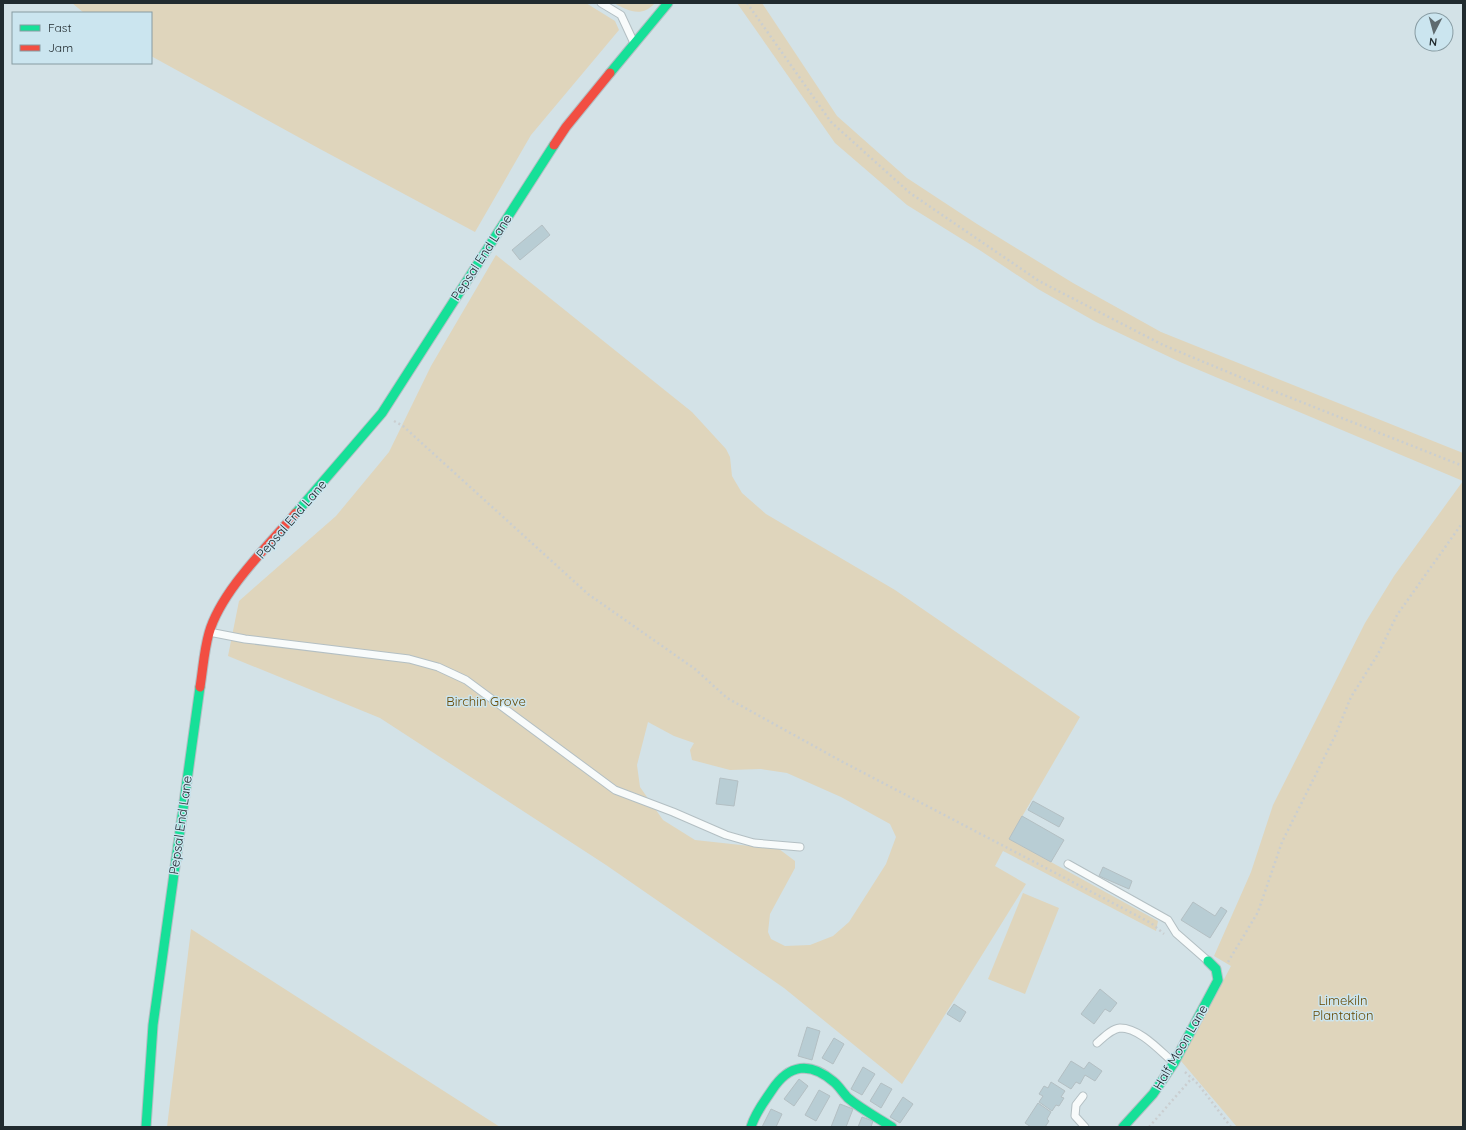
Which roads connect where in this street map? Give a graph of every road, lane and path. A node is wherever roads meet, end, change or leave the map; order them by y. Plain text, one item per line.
1 (601, 3) edge
2 (668, 3) edge
3 (747, 3) edge
4 (635, 44) junction
5 (382, 413) junction
6 (1463, 466) edge
7 (1463, 522) edge
8 (209, 632) junction
9 (800, 846) dead end
10 (1068, 864) dead end
11 (1169, 938) dead end
12 (1208, 961) joint
13 (1218, 980) junction
14 (1097, 1044) dead end
15 (1174, 1063) junction
16 (1192, 1078) junction
17 (1083, 1096) dead end
18 (146, 1127) edge
19 (751, 1127) edge
20 (892, 1127) edge
21 (1085, 1127) edge
22 (1123, 1127) edge
23 (1149, 1127) edge
24 (1231, 1127) edge

1 - 4 lane
2 - 4 street, Pepsal End Lane
3 - 6 path
4 - 5 street, Pepsal End Lane
5 - 8 street, Pepsal End Lane
5 - 11 path
7 - 13 path
8 - 9 lane
8 - 18 street, Pepsal End Lane
10 - 12 lane
12 - 13 street
13 - 15 street, Half Moon Lane
14 - 15 lane
15 - 16 path
15 - 22 street, Half Moon Lane
16 - 23 path
16 - 24 path
17 - 21 lane
19 - 20 street

